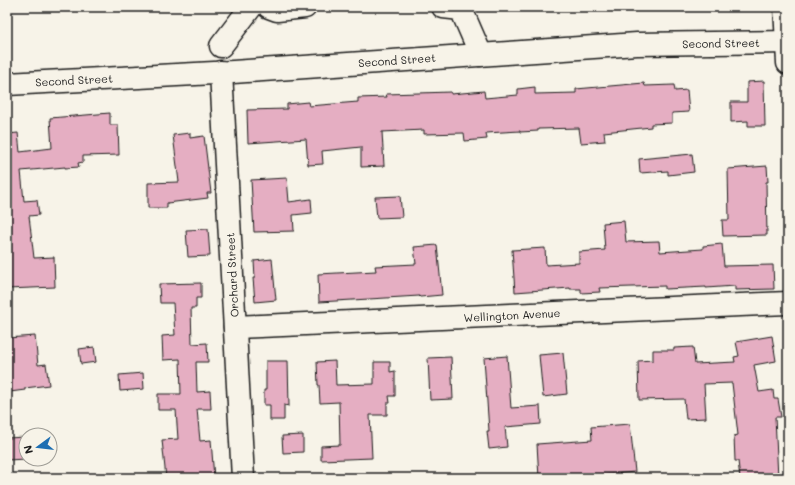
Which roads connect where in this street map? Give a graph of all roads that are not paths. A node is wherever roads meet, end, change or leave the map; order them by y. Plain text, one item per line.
1 (251, 7) edge
2 (269, 7) edge
3 (305, 7) edge
4 (785, 7) edge
5 (455, 8) edge
6 (222, 46) dead end
7 (788, 49) edge
8 (481, 54) junction
9 (221, 72) junction
10 (7, 84) edge
11 (788, 303) edge
12 (235, 327) junction
13 (243, 478) edge

1 - 6 street
2 - 3 street
4 - 7 street
5 - 8 street
7 - 8 street, Second Street
8 - 9 street, Second Street
9 - 10 street, Second Street
9 - 12 street, Orchard Street
11 - 12 street, Wellington Avenue
12 - 13 street, Orchard Street

